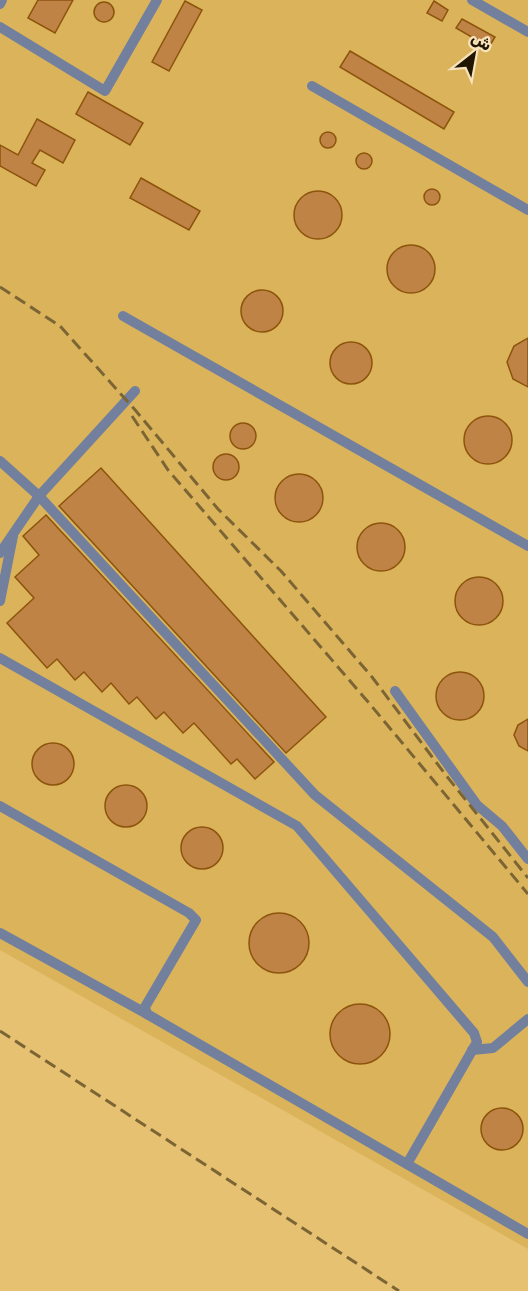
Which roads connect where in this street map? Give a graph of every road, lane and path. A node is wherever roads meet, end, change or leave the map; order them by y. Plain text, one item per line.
1 (157, 0) edge
2 (472, 0) edge
3 (0, 27) edge
4 (528, 32) edge
5 (312, 86) dead end
6 (528, 210) edge
7 (123, 316) dead end
8 (135, 391) dead end
9 (0, 461) edge
10 (39, 496) junction
11 (14, 529) junction
12 (528, 546) edge
13 (0, 553) edge
14 (0, 601) edge
15 (0, 658) edge
16 (395, 691) dead end
17 (0, 806) edge
18 (528, 859) edge
19 (0, 933) edge
20 (528, 982) edge
21 (147, 1014) junction
22 (528, 1019) edge
23 (472, 1050) junction
24 (407, 1164) junction
25 (528, 1234) edge

1 - 3 lane
2 - 4 lane
5 - 6 lane
7 - 12 lane
8 - 10 lane
9 - 10 lane
10 - 11 lane
10 - 20 lane
11 - 13 lane
11 - 14 lane
15 - 23 lane
16 - 18 lane
17 - 21 lane
19 - 21 lane
21 - 24 lane
22 - 23 lane
23 - 24 lane
24 - 25 lane

